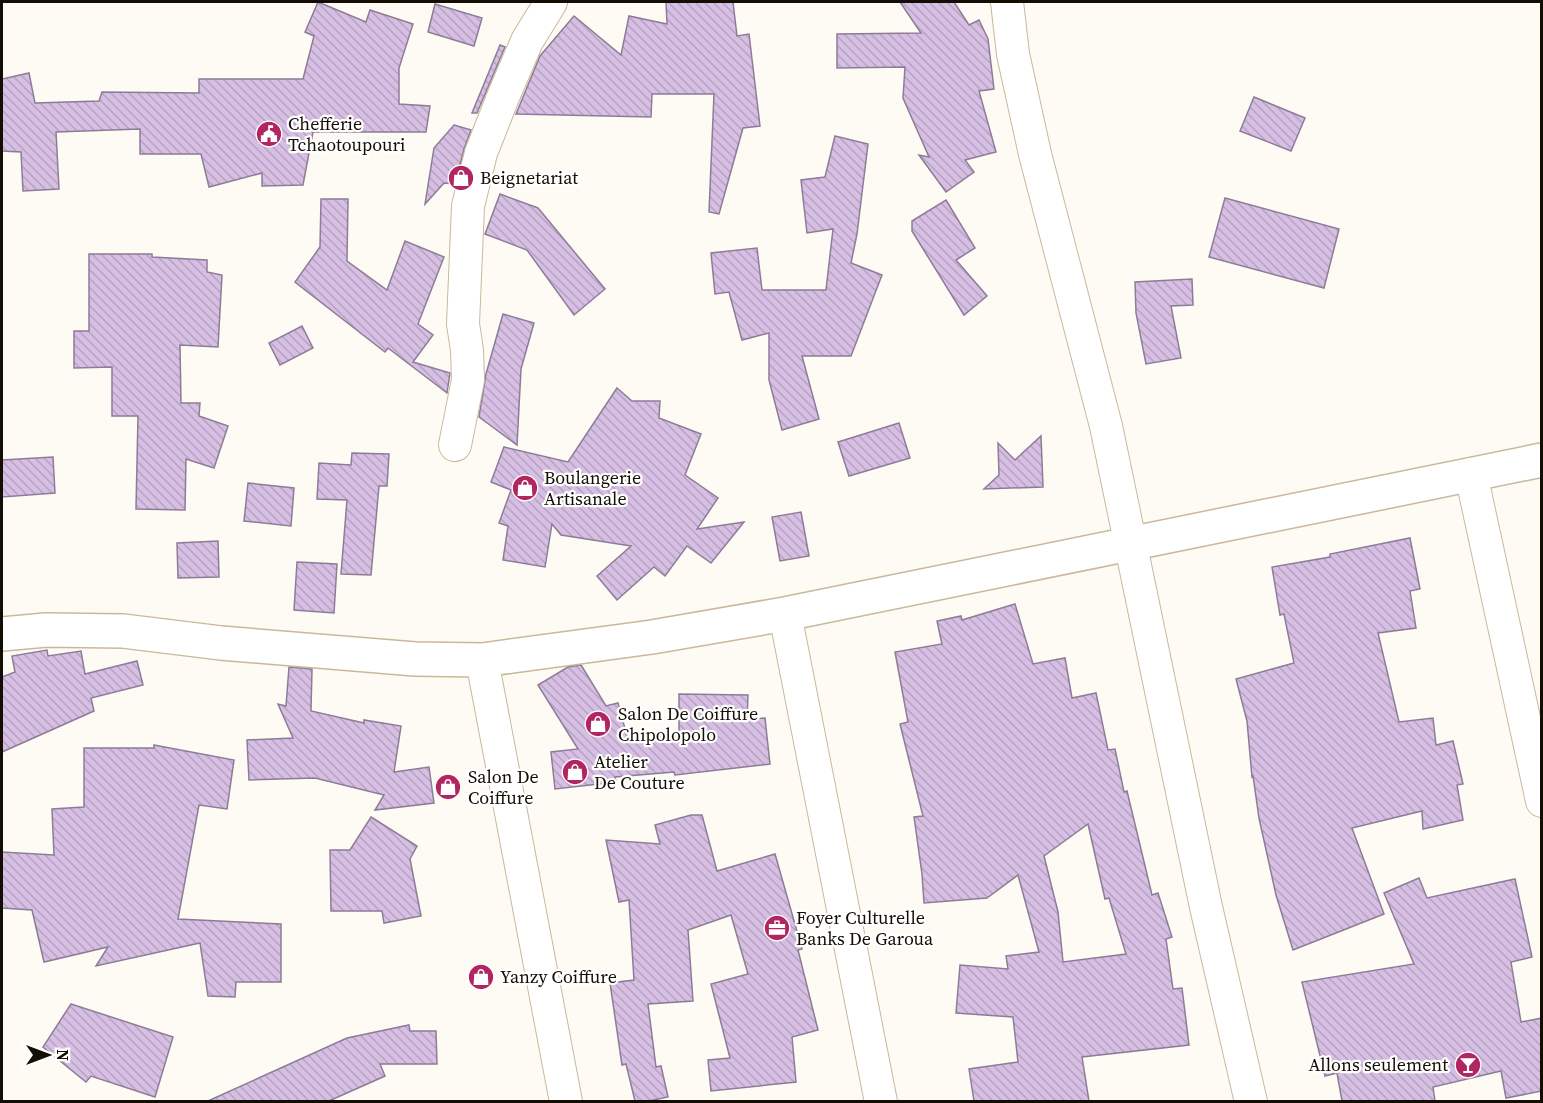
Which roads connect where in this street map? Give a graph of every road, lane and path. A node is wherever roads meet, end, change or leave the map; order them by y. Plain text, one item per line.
1 (551, 2) edge
2 (1007, 2) edge
3 (455, 445) dead end
4 (1542, 460) edge
5 (1471, 474) junction
6 (1129, 544) junction
7 (784, 614) junction
8 (2, 634) edge
9 (482, 660) junction
10 (1542, 801) edge
11 (566, 1101) edge
12 (881, 1101) edge
13 (1251, 1101) edge

1 - 3 street
2 - 6 street
4 - 5 street
5 - 6 street
5 - 10 street
6 - 7 street
6 - 13 street
7 - 9 street
7 - 12 street
8 - 9 street
9 - 11 street

